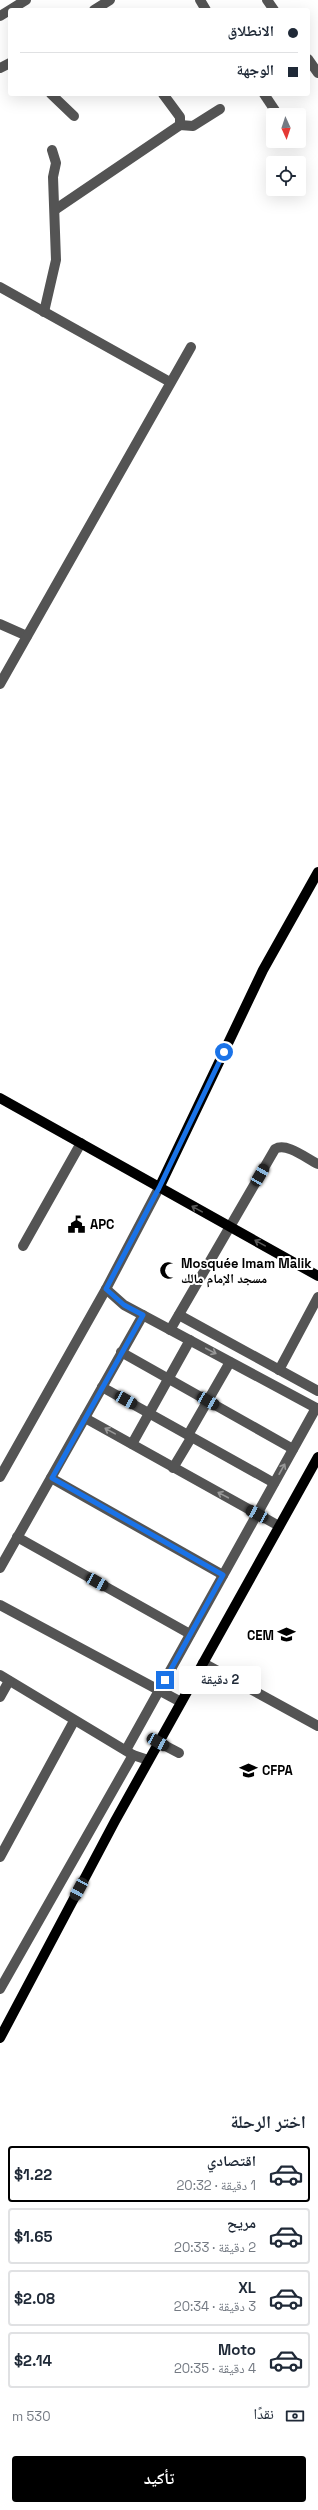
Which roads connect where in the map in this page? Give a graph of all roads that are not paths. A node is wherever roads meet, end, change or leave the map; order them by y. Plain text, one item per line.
1 (110, 0) edge
2 (19, 2) edge
3 (11, 8) edge
4 (97, 8) edge
5 (310, 62) edge
6 (318, 73) edge
7 (52, 96) edge
8 (164, 96) edge
9 (265, 96) edge
10 (273, 108) edge
11 (220, 109) dead end
12 (74, 116) dead end
13 (180, 121) junction
14 (52, 150) dead end
15 (56, 209) junction
16 (0, 288) edge
17 (44, 312) junction
18 (191, 347) dead end
19 (170, 382) junction
20 (0, 624) edge
21 (27, 636) junction
22 (0, 684) edge
23 (318, 872) edge
24 (0, 1098) edge
25 (81, 1143) junction
26 (318, 1164) edge
27 (159, 1188) junction
28 (231, 1227) junction
29 (23, 1246) dead end
30 (318, 1276) edge
31 (106, 1289) junction
32 (318, 1297) edge
33 (143, 1315) junction
34 (179, 1315) junction
35 (170, 1330) junction
36 (190, 1340) junction
37 (121, 1352) junction
38 (230, 1362) junction
39 (279, 1370) junction
40 (168, 1378) junction
41 (102, 1386) junction
42 (318, 1391) edge
43 (208, 1401) junction
44 (317, 1408) edge
45 (149, 1412) junction
46 (85, 1418) junction
47 (190, 1436) junction
48 (132, 1444) junction
49 (293, 1449) junction
50 (318, 1457) edge
51 (173, 1468) junction
52 (0, 1477) edge
53 (52, 1478) junction
54 (274, 1483) junction
55 (257, 1514) junction
56 (279, 1526) junction
57 (18, 1537) junction
58 (0, 1568) edge
59 (223, 1575) junction
60 (0, 1605) edge
61 (190, 1634) junction
62 (202, 1663) junction
63 (4, 1678) edge
64 (159, 1691) junction
65 (0, 1697) edge
66 (181, 1702) junction
67 (74, 1721) junction
68 (318, 1726) edge
69 (158, 1742) junction
70 (130, 1753) junction
71 (179, 1753) dead end
72 (148, 1760) junction
73 (0, 1857) edge
74 (0, 1989) edge
75 (0, 2038) edge

1 - 4 street
2 - 3 street
5 - 6 street
7 - 12 street
8 - 13 street
9 - 10 street
11 - 13 street
13 - 15 street
14 - 15 street
15 - 17 street
16 - 17 street
17 - 19 street
18 - 19 street
19 - 21 street
20 - 21 street
21 - 22 street
23 - 27 main road
24 - 25 main road
25 - 27 main road
25 - 29 street
26 - 28 street
28 -> 27 main road
27 - 31 street
30 -> 28 main road
28 - 34 street
31 - 33 street
31 - 52 street
32 - 39 street
33 - 35 street
33 - 37 street
34 - 35 street
34 - 39 street
35 - 36 street
36 -> 38 street
36 - 40 street
37 - 40 street
37 - 41 street
38 - 43 street
38 - 44 street
39 - 42 street
40 - 43 street
40 - 45 street
41 - 45 street
41 - 46 street
43 - 47 street
43 - 49 street
44 - 49 street
45 - 47 street
45 - 48 street
48 -> 46 street
46 - 53 street
47 - 51 street
47 - 54 street
48 - 51 street
54 -> 49 street
50 - 56 main road
55 -> 51 street
53 - 57 street
53 - 59 street
54 - 55 street
55 - 56 street
55 - 59 street
56 - 62 main road
57 - 58 street
57 - 61 street
59 - 61 street
60 - 64 street
61 - 64 street
62 - 66 main road
62 - 68 street
63 - 65 street
63 - 67 street
64 - 66 street
64 - 70 street
66 - 69 main road
67 - 70 street
67 - 73 street
69 - 71 street
69 - 72 main road
70 - 72 street
70 - 74 street
72 - 75 main road

